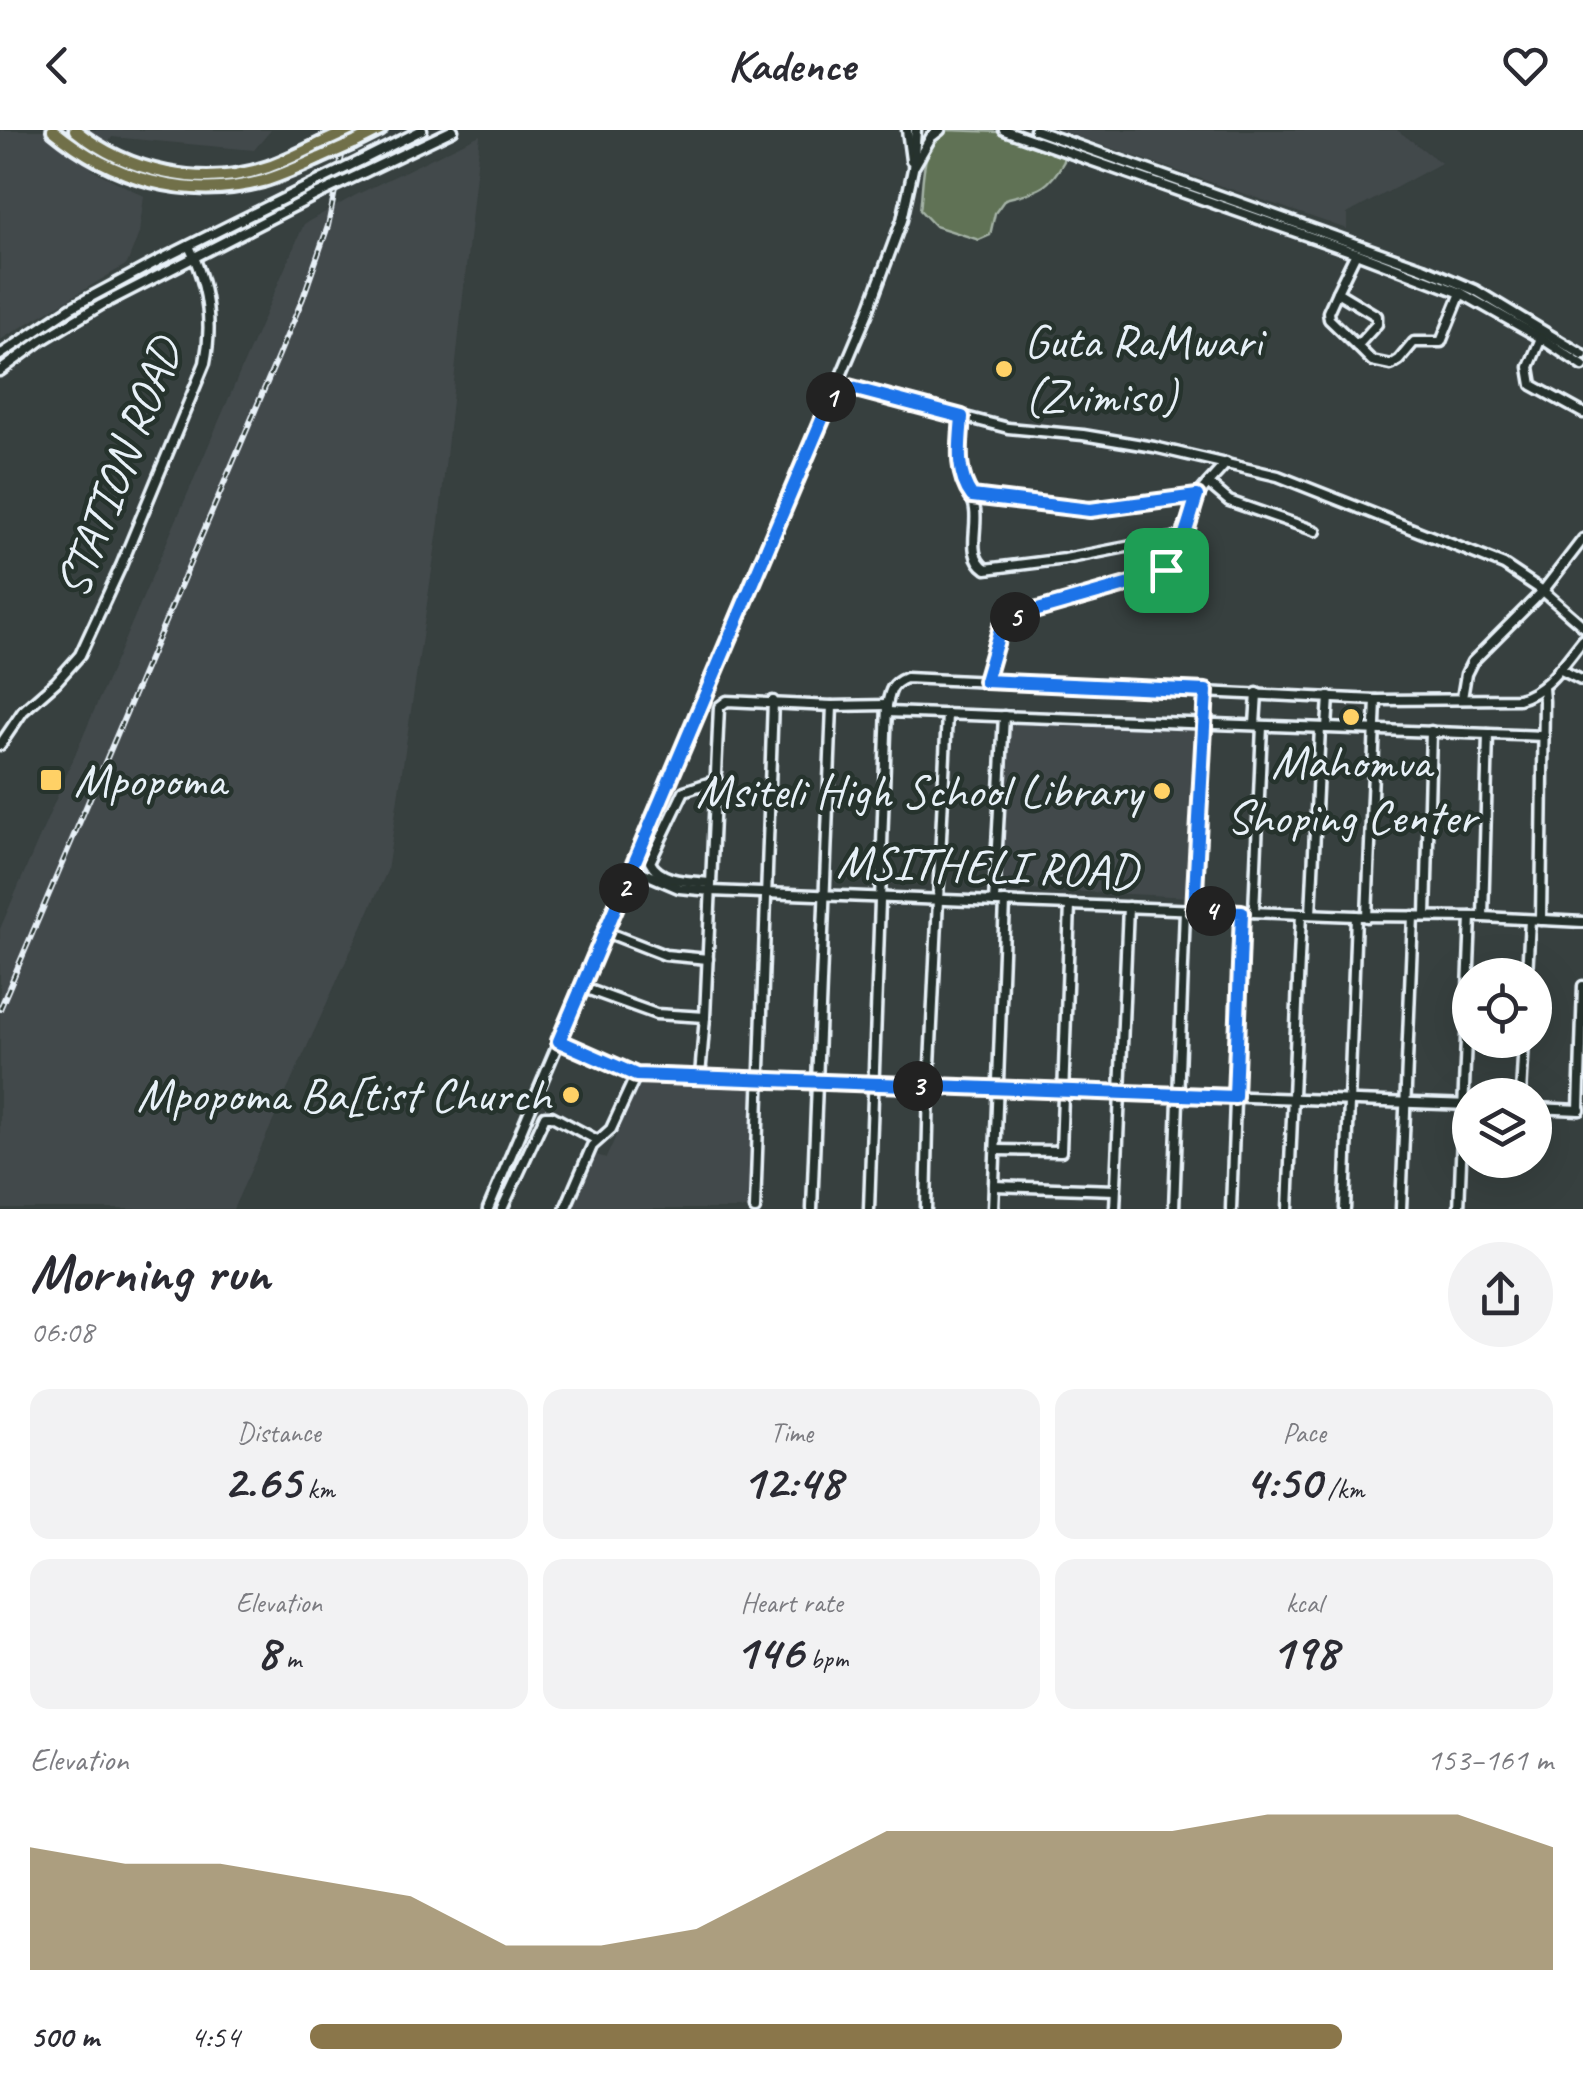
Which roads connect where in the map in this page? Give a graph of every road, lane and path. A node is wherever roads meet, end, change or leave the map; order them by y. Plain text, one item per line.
1 (53, 130) edge
2 (75, 130) edge
3 (350, 130) edge
4 (380, 130) edge
5 (422, 130) edge
6 (453, 130) edge
7 (907, 130) edge
8 (916, 130) edge
9 (940, 130) edge
10 (1004, 130) edge
11 (1035, 130) edge
12 (913, 169) junction
13 (189, 246) junction
14 (1356, 254) junction
15 (194, 256) junction
16 (1337, 292) junction
17 (1461, 293) junction
18 (1541, 338) junction
19 (1357, 346) junction
20 (0, 354) edge
21 (1583, 355) edge
22 (1583, 366) edge
23 (0, 371) edge
24 (837, 384) junction
25 (1583, 413) edge
26 (962, 417) junction
27 (1226, 463) junction
28 (1209, 484) junction
29 (972, 496) junction
30 (1197, 496) junction
31 (1316, 531) dead end
32 (1183, 536) junction
33 (1583, 540) edge
34 (1542, 591) junction
35 (1583, 626) edge
36 (1583, 640) edge
37 (1559, 669) junction
38 (985, 681) junction
39 (1583, 681) edge
40 (1543, 688) junction
41 (1206, 691) junction
42 (1257, 693) junction
43 (1329, 698) junction
44 (1462, 698) junction
45 (1376, 700) junction
46 (774, 702) junction
47 (832, 706) junction
48 (887, 708) junction
49 (946, 714) junction
50 (1004, 716) junction
51 (1204, 723) junction
52 (1259, 725) junction
53 (1323, 728) junction
54 (1376, 729) junction
55 (1431, 731) junction
56 (1488, 734) junction
57 (1544, 736) junction
58 (0, 745) edge
59 (716, 780) junction
60 (632, 868) junction
61 (711, 887) junction
62 (766, 892) junction
63 (824, 895) junction
64 (881, 897) junction
65 (937, 900) junction
66 (1000, 902) junction
67 (1070, 904) junction
68 (1128, 907) junction
69 (1190, 910) junction
70 (1242, 912) junction
71 (1254, 912) junction
72 (1300, 914) junction
73 (1311, 914) junction
74 (1356, 916) junction
75 (1367, 916) junction
76 (1412, 916) junction
77 (1426, 916) junction
78 (1472, 917) junction
79 (1483, 917) junction
80 (1530, 920) junction
81 (1541, 920) junction
82 (1583, 922) edge
83 (606, 932) junction
84 (708, 958) junction
85 (1528, 958) edge
86 (1583, 986) edge
87 (581, 987) junction
88 (706, 1018) junction
89 (559, 1041) junction
90 (636, 1075) junction
91 (700, 1076) junction
92 (1467, 1078) edge
93 (760, 1080) junction
94 (817, 1082) junction
95 (872, 1084) junction
96 (929, 1086) junction
97 (997, 1088) junction
98 (1063, 1090) junction
99 (1119, 1093) junction
100 (1179, 1094) junction
101 (1235, 1097) junction
102 (1292, 1099) junction
103 (1349, 1101) junction
104 (1404, 1102) junction
105 (1452, 1104) edge
106 (1552, 1109) edge
107 (1581, 1110) edge
108 (597, 1140) junction
109 (996, 1150) junction
110 (1462, 1178) edge
111 (994, 1186) junction
112 (1115, 1190) junction
113 (488, 1209) edge
114 (502, 1209) edge
115 (565, 1209) edge
116 (755, 1209) edge
117 (812, 1209) edge
118 (869, 1209) edge
119 (926, 1209) edge
120 (993, 1209) edge
121 (1114, 1209) edge
122 (1174, 1209) edge
123 (1231, 1209) edge
124 (1288, 1209) edge
125 (1345, 1209) edge
126 (1402, 1209) edge
127 (1460, 1209) edge

1 - 4 main road, bridge
2 - 3 main road, bridge
5 - 13 street, bridge
6 - 15 street, bridge
7 - 12 street
8 - 12 street
9 - 12 street
10 - 14 street
11 - 21 street
12 - 24 street
13 - 15 street, STATION ROAD
13 - 20 street
14 - 16 street
14 - 17 street
15 - 23 street
15 - 58 street, STATION ROAD
16 - 19 street
16 - 19 street
17 - 18 street
17 - 19 street
18 - 22 street
18 - 25 street
24 - 26 street
24 - 60 street
26 - 27 street
26 - 29 street
27 - 28 street
27 - 34 street
28 - 30 street
28 - 31 street
29 - 30 street
29 - 32 street
30 - 32 street
32 - 38 street
33 - 34 street
34 - 35 street
34 - 44 street
36 - 37 street
37 - 39 street
37 - 40 street
38 - 41 street
38 - 48 street
40 - 44 street
40 - 57 street
41 - 42 street
41 - 51 street
42 - 43 street
42 - 52 street
43 - 45 street
43 - 53 street
44 - 45 street
45 - 54 street
46 - 47 street
46 - 59 street
46 - 62 street
47 - 48 street
47 - 63 street
48 - 49 street
48 - 64 street
49 - 50 street
49 - 65 street
50 - 51 street
50 - 66 street
51 - 52 street
51 - 69 street
52 - 53 street
52 - 71 street
53 - 54 street
53 - 73 street
54 - 55 street
54 - 75 street
55 - 56 street
55 - 77 street
56 - 57 street
56 - 79 street
57 - 81 street
59 - 61 street
59 - 61 street
60 - 61 street, MSITHELI ROAD
60 - 83 street
61 - 62 street, MSITHELI ROAD
61 - 84 street
62 - 63 street, MSITHELI ROAD
62 - 93 street
63 - 64 street, MSITHELI ROAD
63 - 94 street
64 - 65 street, MSITHELI ROAD
64 - 95 street
65 - 66 street, MSITHELI ROAD
65 - 96 street
66 - 67 street, MSITHELI ROAD
66 - 97 street
67 - 68 street, MSITHELI ROAD
67 - 98 street
68 - 69 street, MSITHELI ROAD
68 - 99 street
69 - 70 street, MSITHELI ROAD
69 - 100 street
70 - 71 street, MSITHELI ROAD
70 - 101 street
71 - 72 street, MSITHELI ROAD
72 - 73 street, MSITHELI ROAD
72 - 102 street
73 - 74 street, MSITHELI ROAD
74 - 75 street, MSITHELI ROAD
74 - 103 street
75 - 76 street, MSITHELI ROAD
76 - 77 street, MSITHELI ROAD
76 - 104 street
77 - 78 street, MSITHELI ROAD
78 - 79 street, MSITHELI ROAD
78 - 92 street
79 - 80 street, MSITHELI ROAD
80 - 81 street, MSITHELI ROAD
80 - 85 street
81 - 82 street, MSITHELI ROAD
83 - 84 street
83 - 87 street
84 - 88 street
86 - 107 street
87 - 88 street
87 - 89 street
88 - 91 street
89 - 90 street
89 - 113 street
90 - 91 street
90 - 108 street
91 - 93 street
93 - 94 street
93 - 116 street
94 - 95 street
94 - 117 street
95 - 96 street
95 - 118 street
96 - 97 street
96 - 119 street
97 - 98 street
97 - 109 street
98 - 99 street
98 - 109 street
99 - 100 street
99 - 112 street
100 - 101 street
100 - 122 street
101 - 102 street
101 - 123 street
102 - 103 street
102 - 124 street
103 - 104 street
103 - 125 street
104 - 105 street
104 - 126 street
106 - 107 street
108 - 114 street
108 - 115 street
109 - 111 street
110 - 127 street
111 - 112 street
111 - 120 street
112 - 121 street

